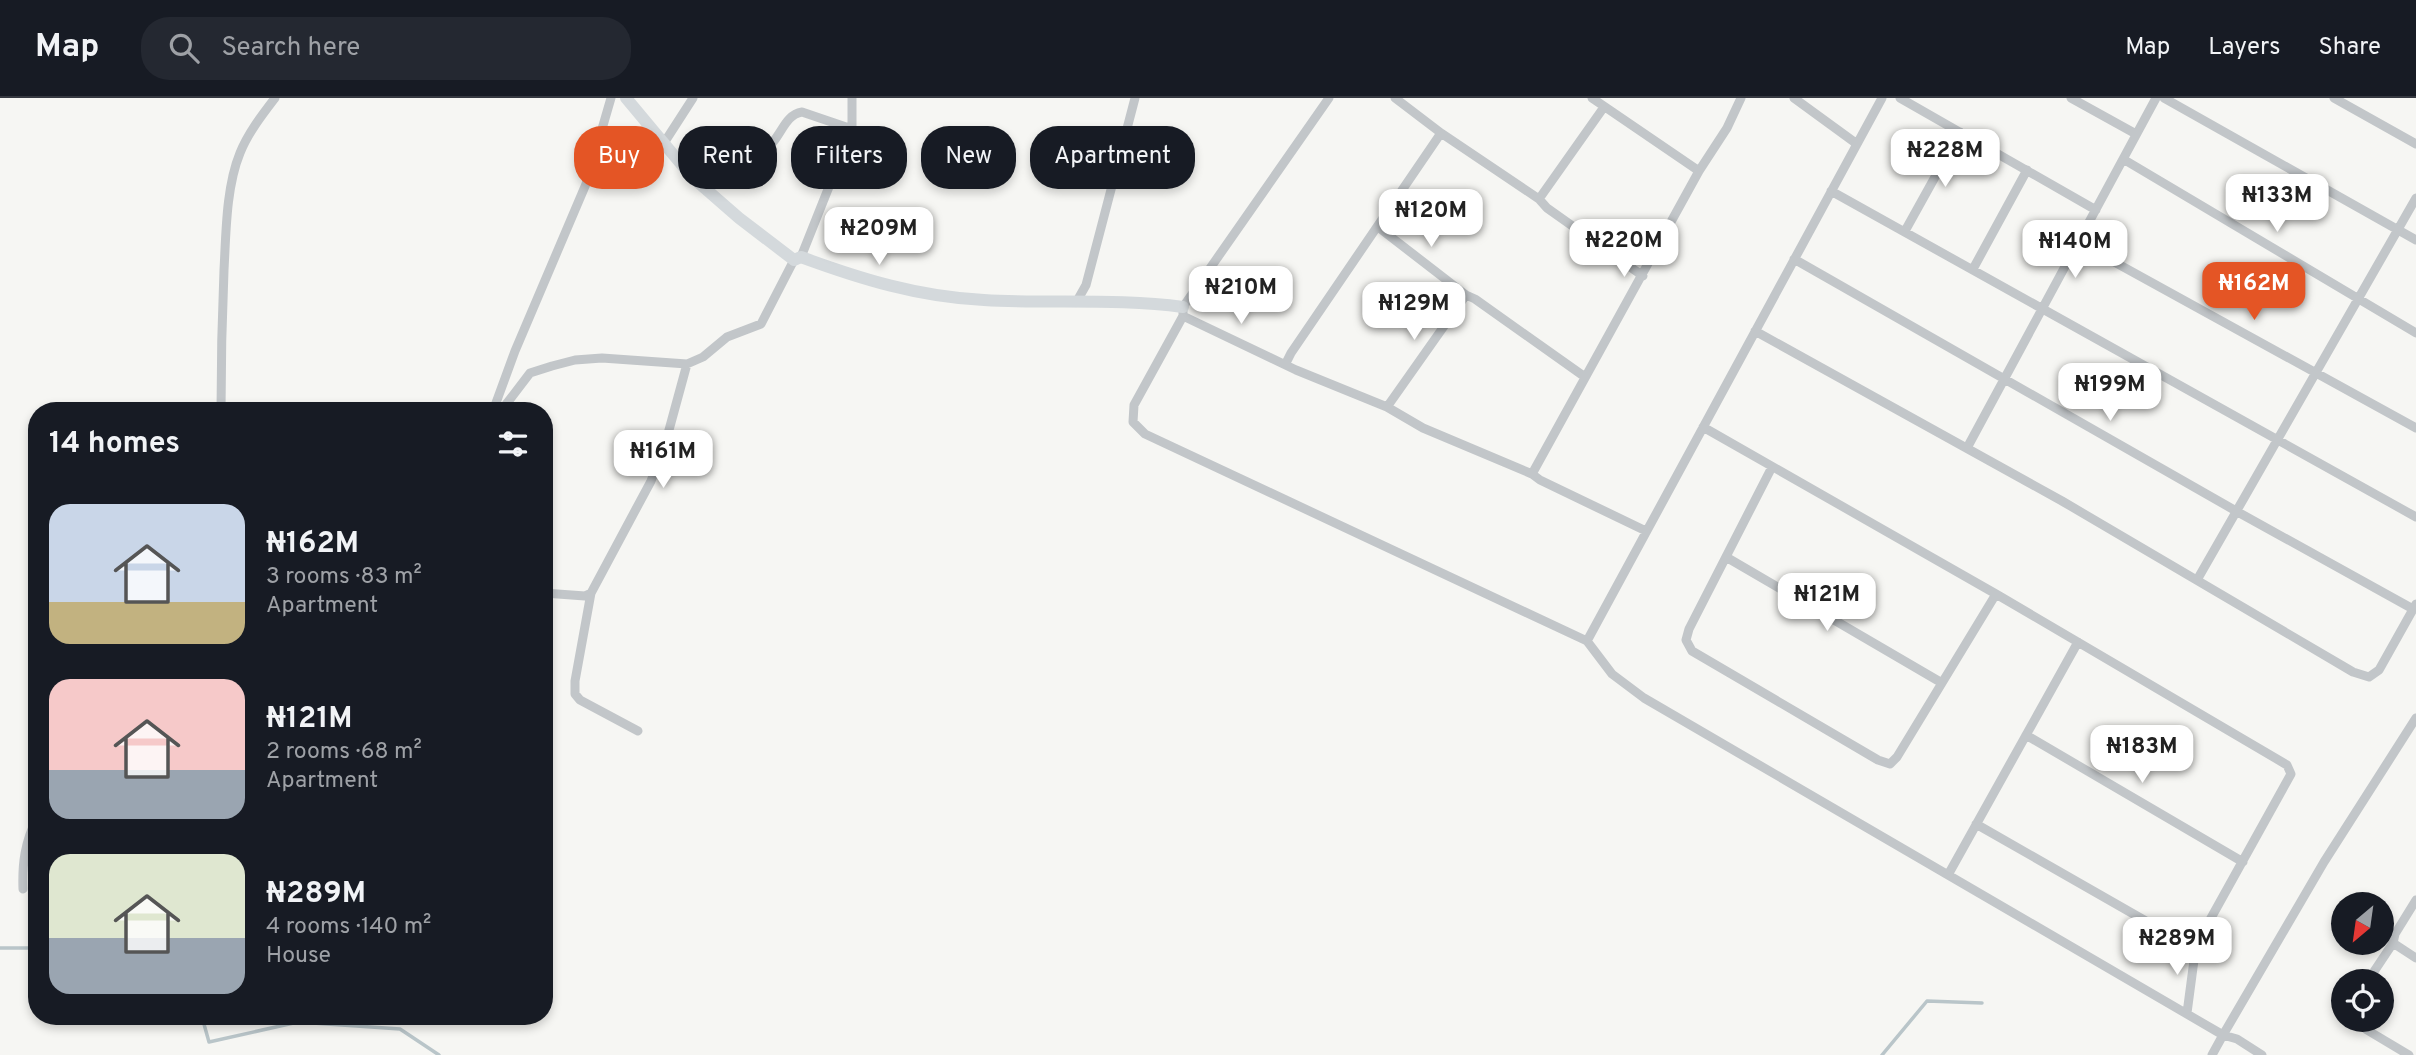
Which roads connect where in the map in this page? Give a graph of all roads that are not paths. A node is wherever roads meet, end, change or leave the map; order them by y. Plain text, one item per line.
1 (275, 98) edge
2 (611, 98) edge
3 (626, 98) edge
4 (693, 98) edge
5 (852, 98) edge
6 (1135, 98) edge
7 (1329, 98) edge
8 (1395, 98) edge
9 (1592, 98) edge
10 (1741, 98) edge
11 (1794, 98) edge
12 (1882, 98) edge
13 (1900, 98) edge
14 (2071, 98) edge
15 (2156, 98) edge
16 (2164, 98) edge
17 (2334, 98) edge
18 (1604, 107) junction
19 (650, 126) edge
20 (844, 126) edge
21 (852, 126) edge
22 (1441, 132) junction
23 (1960, 132) junction
24 (2136, 135) junction
25 (777, 139) edge
26 (664, 143) joint
27 (1857, 144) junction
28 (2416, 144) edge
29 (2123, 159) junction
30 (678, 160) edge
31 (2027, 170) junction
32 (1699, 171) junction
33 (707, 189) edge
34 (827, 189) edge
35 (1831, 191) junction
36 (2416, 198) edge
37 (1539, 199) junction
38 (2096, 210) junction
39 (1378, 228) junction
40 (2398, 230) junction
41 (1905, 231) junction
42 (2416, 240) edge
43 (2078, 242) junction
44 (798, 259) junction
45 (1794, 259) junction
46 (1973, 269) junction
47 (1643, 276) junction
48 (1466, 295) junction
49 (2358, 300) junction
50 (1077, 301) junction
51 (2043, 307) junction
52 (1183, 312) junction
53 (1755, 331) junction
54 (2416, 333) edge
55 (1286, 363) junction
56 (687, 364) junction
57 (2316, 373) junction
58 (1585, 377) junction
59 (2004, 380) junction
60 (221, 402) edge
61 (496, 402) edge
62 (508, 402) edge
63 (1387, 407) junction
64 (1703, 427) junction
65 (2416, 428) edge
66 (2278, 439) junction
67 (1967, 448) junction
68 (1772, 467) junction
69 (1532, 474) junction
70 (2236, 511) junction
71 (2416, 517) edge
72 (1646, 531) junction
73 (1726, 557) junction
74 (2197, 580) junction
75 (591, 593) junction
76 (553, 594) edge
77 (1996, 594) junction
78 (2415, 606) edge
79 (1587, 641) junction
80 (2077, 642) junction
81 (1942, 682) junction
82 (2416, 718) edge
83 (638, 731) dead end
84 (2026, 735) junction
85 (1976, 824) junction
86 (28, 837) edge
87 (2243, 862) junction
88 (1948, 875) junction
89 (23, 889) dead end
90 (2416, 900) edge
91 (2394, 938) edge
92 (2196, 944) junction
93 (2394, 944) edge
94 (2416, 958) edge
95 (2187, 1013) junction
96 (2370, 1032) edge
97 (2222, 1035) junction
98 (2212, 1055) edge
99 (2262, 1055) edge
100 (2409, 1055) edge

1 - 60 street
2 - 61 street
3 - 19 street
4 - 26 street
5 - 21 street
6 - 50 street
7 - 52 street
8 - 22 street
9 - 18 street
10 - 32 street
11 - 27 street
12 - 27 street
13 - 23 street
14 - 24 street
15 - 24 street
16 - 40 street
17 - 28 street
18 - 32 street
18 - 37 street
20 - 25 street
22 - 37 street
22 - 39 street
23 - 31 street
23 - 41 street
24 - 29 street
26 - 30 street
27 - 35 street
29 - 38 street
29 - 49 street
31 - 38 street
31 - 46 street
32 - 47 street
33 - 44 street
34 - 44 street
35 - 41 street
35 - 45 street
36 - 40 street
37 - 47 street
38 - 43 street
39 - 48 street
39 - 55 street
40 - 42 street
40 - 49 street
41 - 46 street
43 - 51 street
43 - 57 street
44 - 50 street
44 - 56 street
45 - 53 street
45 - 59 street
46 - 51 street
47 - 58 street
48 - 58 street
48 - 63 street
49 - 54 street
49 - 57 street
50 - 52 street
51 - 59 street
51 - 66 street
52 - 55 street
52 - 79 street
53 - 64 street
53 - 67 street
55 - 63 street
56 - 62 street
56 - 75 street
57 - 65 street
57 - 66 street
58 - 69 street
59 - 67 street
59 - 70 street
63 - 69 street
64 - 68 street
64 - 72 street
66 - 70 street
66 - 71 street
67 - 74 street
68 - 73 street
68 - 77 street
69 - 72 street
70 - 74 street
70 - 78 street
72 - 79 street
73 - 81 street
73 - 81 street
74 - 78 street
75 - 76 street
75 - 83 street
77 - 80 street
77 - 81 street
79 - 88 street
80 - 84 street
80 - 87 street
82 - 97 street
84 - 85 street
84 - 87 street
85 - 88 street
85 - 92 street
86 - 89 street
87 - 92 street
88 - 95 street
90 - 91 street
92 - 95 street
93 - 94 street
95 - 97 street
96 - 100 street
97 - 98 street
97 - 99 street

